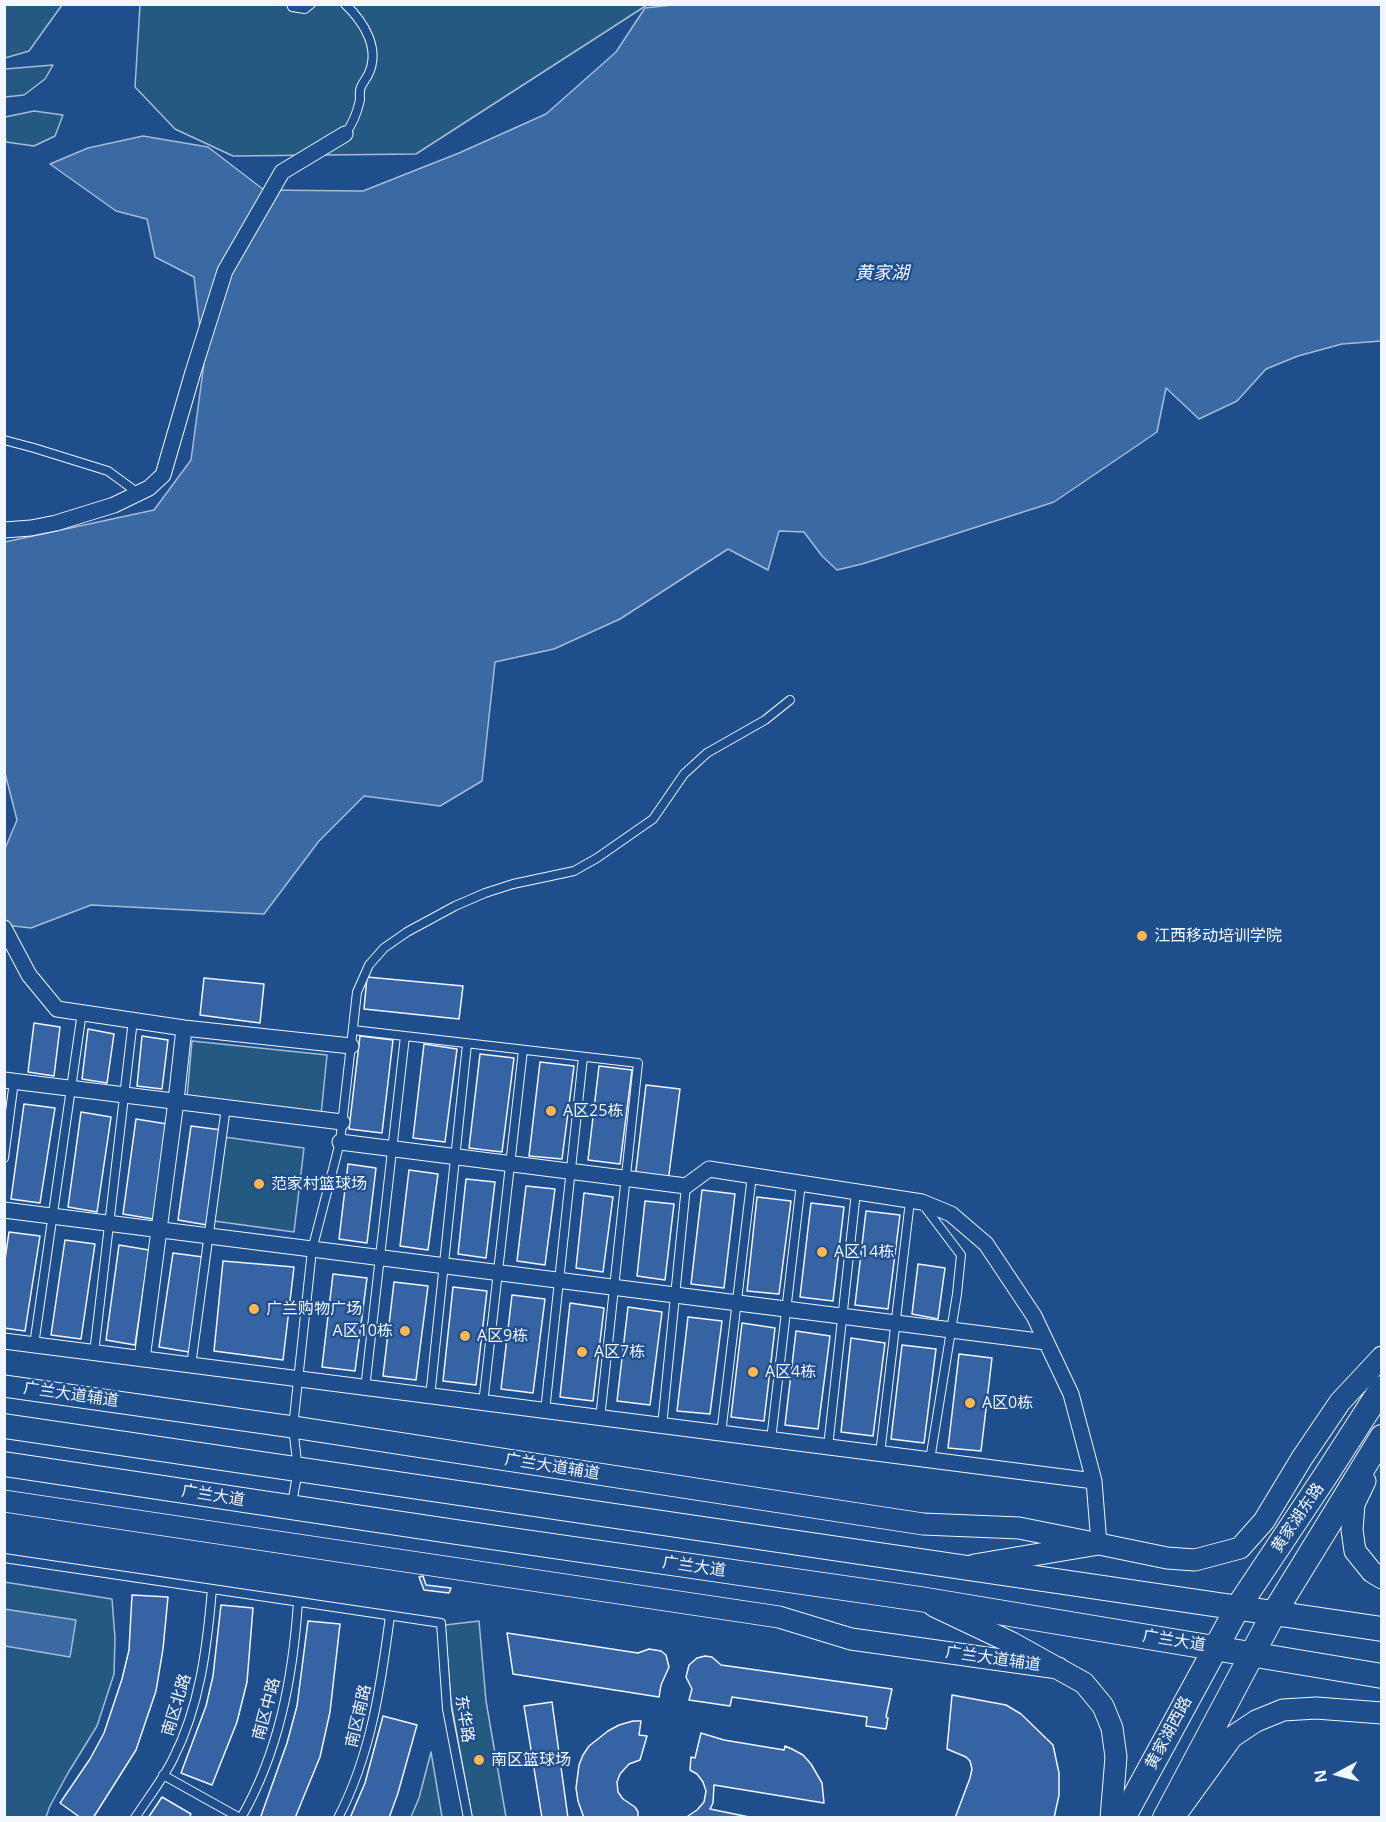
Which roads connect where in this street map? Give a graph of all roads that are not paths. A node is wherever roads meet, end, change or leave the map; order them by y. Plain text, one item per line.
1 (291, 4) edge
2 (311, 4) edge
3 (345, 4) edge
4 (345, 134) joint
5 (4, 440) edge
6 (138, 493) junction
7 (4, 530) edge
8 (790, 700) dead end
9 (4, 928) edge
10 (81, 1012) junction
11 (133, 1020) junction
12 (184, 1028) junction
13 (353, 1030) junction
14 (405, 1036) junction
15 (467, 1044) junction
16 (351, 1046) junction
17 (524, 1050) junction
18 (583, 1057) junction
19 (9, 1080) edge
20 (70, 1088) junction
21 (124, 1095) junction
22 (177, 1101) junction
23 (226, 1107) junction
24 (342, 1122) junction
25 (340, 1142) junction
26 (393, 1149) junction
27 (455, 1157) junction
28 (4, 1158) edge
29 (511, 1164) junction
30 (571, 1172) junction
31 (752, 1175) junction
32 (626, 1178) junction
33 (801, 1183) junction
34 (686, 1186) junction
35 (856, 1192) junction
36 (916, 1201) junction
37 (4, 1210) edge
38 (53, 1216) junction
39 (108, 1224) junction
40 (159, 1230) junction
41 (209, 1236) junction
42 (312, 1250) junction
43 (380, 1258) junction
44 (443, 1266) junction
45 (498, 1273) junction
46 (559, 1281) junction
47 (614, 1287) junction
48 (675, 1295) junction
49 (738, 1303) junction
50 (787, 1309) junction
51 (842, 1316) junction
52 (896, 1323) junction
53 (951, 1330) junction
54 (4, 1341) edge
55 (1046, 1342) junction
56 (34, 1345) junction
57 (1381, 1345) edge
58 (94, 1353) junction
59 (1382, 1357) edge
60 (142, 1359) junction
61 (191, 1366) junction
62 (298, 1380) junction
63 (4, 1386) edge
64 (1382, 1388) edge
65 (365, 1389) junction
66 (429, 1397) junction
67 (1340, 1402) junction
68 (483, 1404) junction
69 (545, 1411) junction
70 (600, 1419) junction
71 (4, 1426) edge
72 (662, 1426) junction
73 (293, 1427) junction
74 (721, 1434) junction
75 (1382, 1437) edge
76 (771, 1440) junction
77 (1382, 1445) edge
78 (828, 1448) junction
79 (880, 1454) junction
80 (930, 1460) junction
81 (4, 1464) edge
82 (298, 1470) junction
83 (1094, 1481) junction
84 (4, 1502) edge
85 (291, 1508) junction
86 (1100, 1544) junction
87 (4, 1558) edge
88 (965, 1567) junction
89 (1382, 1578) edge
90 (212, 1589) junction
91 (920, 1599) junction
92 (298, 1602) junction
93 (1238, 1607) junction
94 (1274, 1613) junction
95 (390, 1616) junction
96 (1382, 1629) edge
97 (1215, 1648) junction
98 (1250, 1655) junction
99 (1058, 1668) junction
100 (1382, 1676) edge
101 (1379, 1714) edge
102 (163, 1775) junction
103 (135, 1818) edge
104 (240, 1818) edge
105 (338, 1818) edge
106 (468, 1818) edge
107 (1111, 1818) edge
108 (1123, 1818) edge
109 (1165, 1818) edge
110 (1173, 1818) edge

1 - 2 lane
3 - 4 lane
4 - 6 street
5 - 6 lane
6 - 7 street
8 - 13 lane
9 - 10 street
10 - 11 street
10 - 20 lane
11 - 12 street
11 - 21 lane
12 - 16 street
12 - 22 street
13 - 14 lane
13 - 16 lane
14 - 15 lane
14 - 26 lane
15 - 17 lane
15 - 27 lane
16 - 24 lane
17 - 18 lane
17 - 29 lane
18 - 30 lane
18 - 32 lane
19 - 20 street
19 - 28 lane
20 - 21 street
20 - 38 lane
21 - 22 street
21 - 39 lane
22 - 23 street
22 - 40 street
23 - 24 street
23 - 41 lane
24 - 25 lane
25 - 26 street
25 - 42 lane
26 - 27 street
26 - 43 lane
27 - 29 street
27 - 44 lane
29 - 30 street
29 - 45 lane
30 - 32 street
30 - 46 lane
31 - 33 street
31 - 34 street
31 - 49 lane
32 - 34 street
32 - 47 lane
33 - 35 street
33 - 50 lane
34 - 48 lane
35 - 36 street
35 - 51 lane
36 - 52 lane
36 - 53 lane
36 - 55 street
37 - 38 street
38 - 39 street
38 - 56 lane
39 - 40 street
39 - 58 lane
40 - 41 street
40 - 60 street
41 - 42 street
41 - 61 lane
42 - 43 street
42 - 62 lane
43 - 44 street
43 - 65 lane
44 - 45 street
44 - 66 lane
45 - 46 street
45 - 68 lane
46 - 47 street
46 - 69 lane
47 - 48 street
47 - 70 lane
48 - 49 street
48 - 72 lane
49 - 50 street
49 - 74 lane
50 - 51 street
50 - 76 lane
51 - 52 street
51 - 78 lane
52 - 53 street
52 - 79 lane
53 - 55 street
53 - 80 lane
54 - 56 street
55 - 83 street
56 - 58 street
57 - 67 main road
58 - 60 street
59 - 67 main road
60 - 61 street
61 - 62 street
62 - 65 street
62 - 73 lane
63 - 73 main road, 广兰大道辅道
64 - 93 main road, 黄家湖东路
65 - 66 street
66 - 68 street
67 - 86 main road, 广兰大道辅道
68 - 69 street
69 - 70 street
70 - 72 street
71 - 82 main road
72 - 74 street
73 - 82 lane
73 - 86 main road, 广兰大道辅道
74 - 76 street
75 - 94 main road, 黄家湖东路
76 - 78 street
77 - 89 main road
78 - 79 street
79 - 80 street
80 - 83 street
81 - 85 main road, 广兰大道
82 - 85 lane
82 - 88 main road
83 - 86 street
84 - 99 main road, 广兰大道辅道
85 - 91 main road, 广兰大道
86 - 88 main road
87 - 90 lane
88 - 93 main road
90 - 92 lane
90 - 102 lane, 南区北路
91 - 97 main road, 广兰大道
91 - 99 main road
92 - 95 lane
92 - 104 lane, 南区中路
93 - 94 main road
93 - 97 main road, 黄家湖东路
94 - 96 main road
94 - 98 main road, 黄家湖东路
95 - 105 lane, 南区南路
95 - 106 lane, 东华路
97 - 98 main road, 广兰大道
97 - 108 main road, 黄家湖西路
98 - 100 main road, 广兰大道
98 - 109 main road
99 - 107 main road
101 - 110 main road
102 - 103 lane, 南区北路
102 - 104 lane

